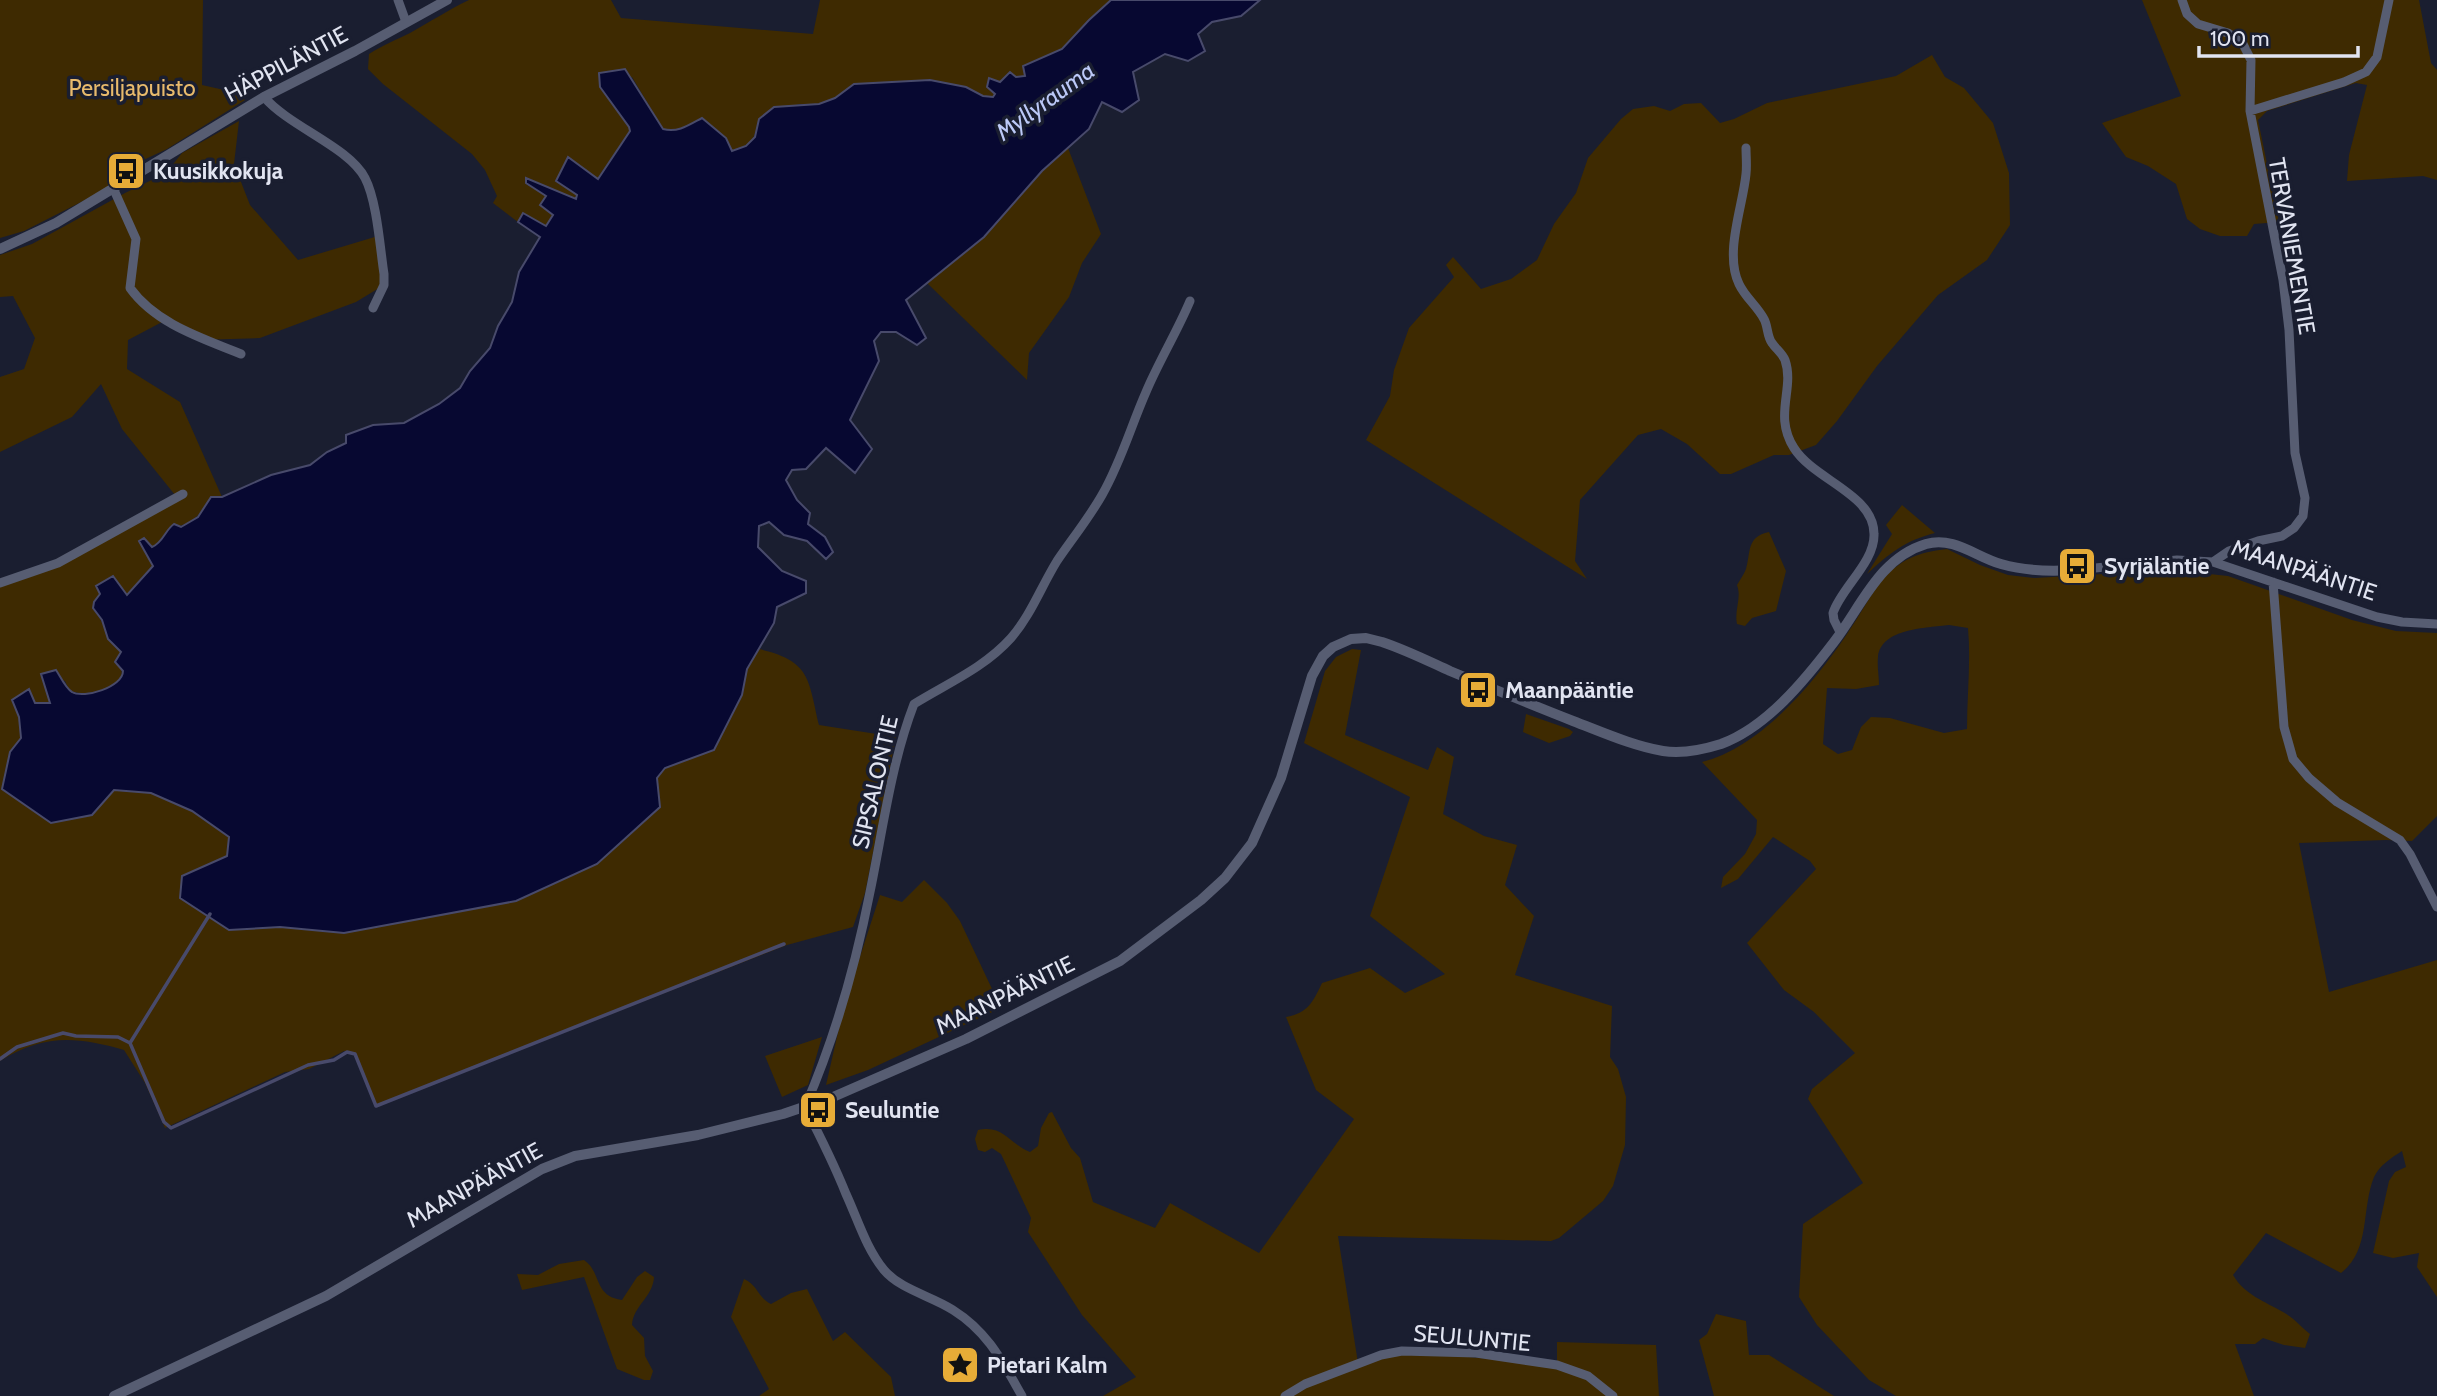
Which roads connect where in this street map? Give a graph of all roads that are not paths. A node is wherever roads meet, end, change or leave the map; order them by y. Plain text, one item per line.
1 (398, 0) edge
2 (447, 0) edge
3 (2182, 0) edge
4 (2389, 0) edge
5 (406, 22) junction
6 (264, 97) junction
7 (2250, 111) junction
8 (1746, 148) dead end
9 (114, 190) junction
10 (0, 249) edge
11 (1190, 301) dead end
12 (373, 308) dead end
13 (241, 354) dead end
14 (183, 494) dead end
15 (2213, 562) junction
16 (2085, 569) joint
17 (2273, 582) junction
18 (0, 583) edge
19 (2437, 624) edge
20 (1840, 632) junction
21 (2437, 906) edge
22 (805, 1107) junction
23 (114, 1396) edge
24 (1022, 1396) edge
25 (1285, 1396) edge
26 (1613, 1396) edge

1 - 5 street
2 - 5 street, HÄPPILÄNTIE
3 - 7 street, TERVANIEMENTIE
4 - 7 street
5 - 6 street, HÄPPILÄNTIE
6 - 9 street, HÄPPILÄNTIE
6 - 12 street
7 - 15 street, TERVANIEMENTIE
8 - 20 street
9 - 10 street, HÄPPILÄNTIE
9 - 13 street
11 - 22 street, SIPSALONTIE
14 - 18 street
15 - 16 street, MAANPÄÄNTIE
15 - 17 street, MAANPÄÄNTIE
16 - 20 street, MAANPÄÄNTIE
17 - 19 street, MAANPÄÄNTIE
17 - 21 street
20 - 22 street, MAANPÄÄNTIE
22 - 23 street, MAANPÄÄNTIE
22 - 24 street
25 - 26 street, SEULUNTIE

